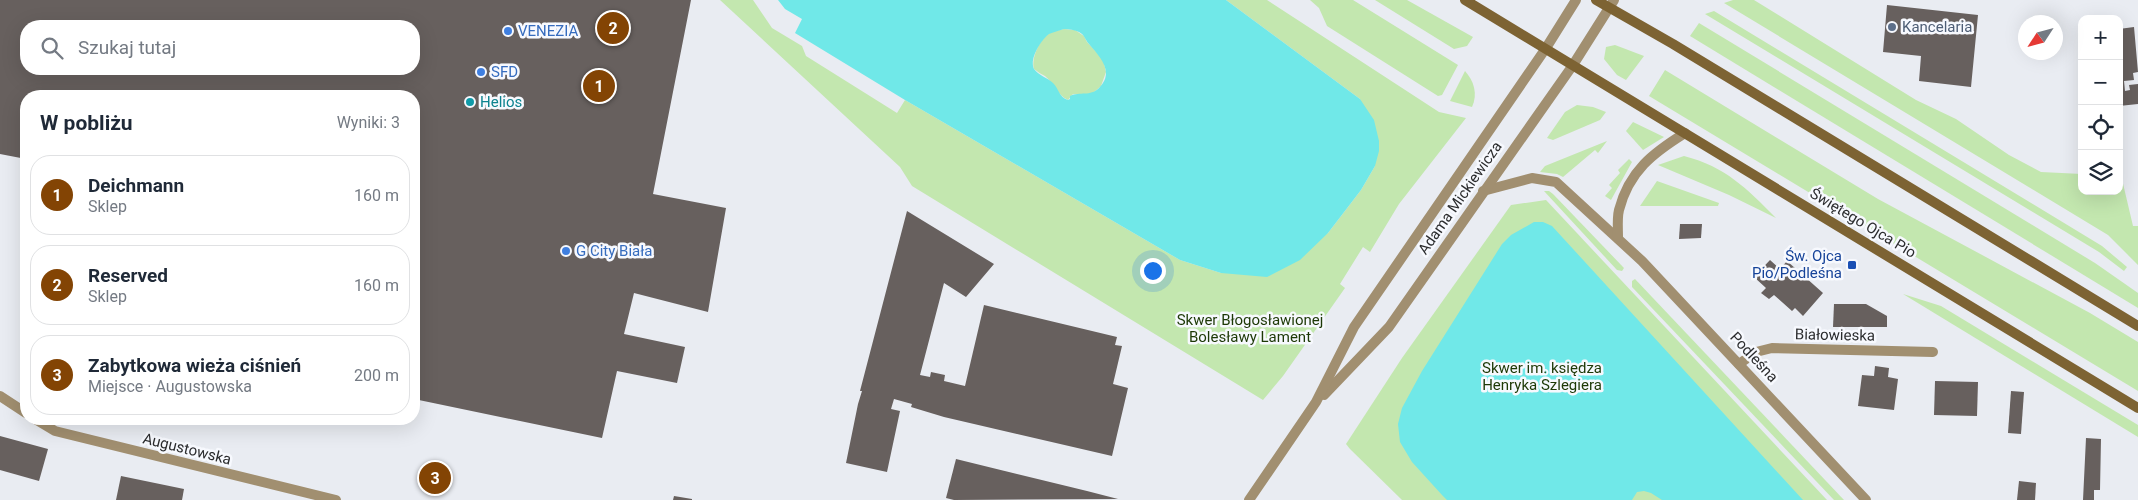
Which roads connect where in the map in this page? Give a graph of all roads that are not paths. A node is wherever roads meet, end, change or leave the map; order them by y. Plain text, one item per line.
1 (1465, 0) edge
2 (1576, 0) edge
3 (1596, 0) edge
4 (1612, 4) edge
5 (1546, 48) junction
6 (1573, 65) junction
7 (1685, 132) junction
8 (1483, 191) junction
9 (1618, 237) junction
10 (2138, 326) edge
11 (1934, 352) dead end
12 (1739, 364) junction
13 (0, 396) edge
14 (1316, 402) junction
15 (2138, 408) edge
16 (20, 409) edge
17 (45, 425) edge
18 (336, 500) edge
19 (1249, 500) edge
20 (1866, 500) edge

1 - 5 main road, Świętego Ojca Pio
2 - 5 street, Adama Mickiewicza
3 - 4 main road
4 - 6 street, Adama Mickiewicza
4 - 10 main road
5 - 6 main road, Świętego Ojca Pio
5 - 14 street, Adama Mickiewicza
6 - 7 main road, Świętego Ojca Pio
6 - 8 street, Adama Mickiewicza
7 - 9 street
7 - 15 main road, Świętego Ojca Pio
8 - 9 street, Podleśna
8 - 14 street, Adama Mickiewicza
9 - 12 street, Podleśna
11 - 12 street, Białowieska
12 - 20 street, Podleśna
13 - 16 street
14 - 19 street, Adama Mickiewicza
17 - 18 street, Augustowska

